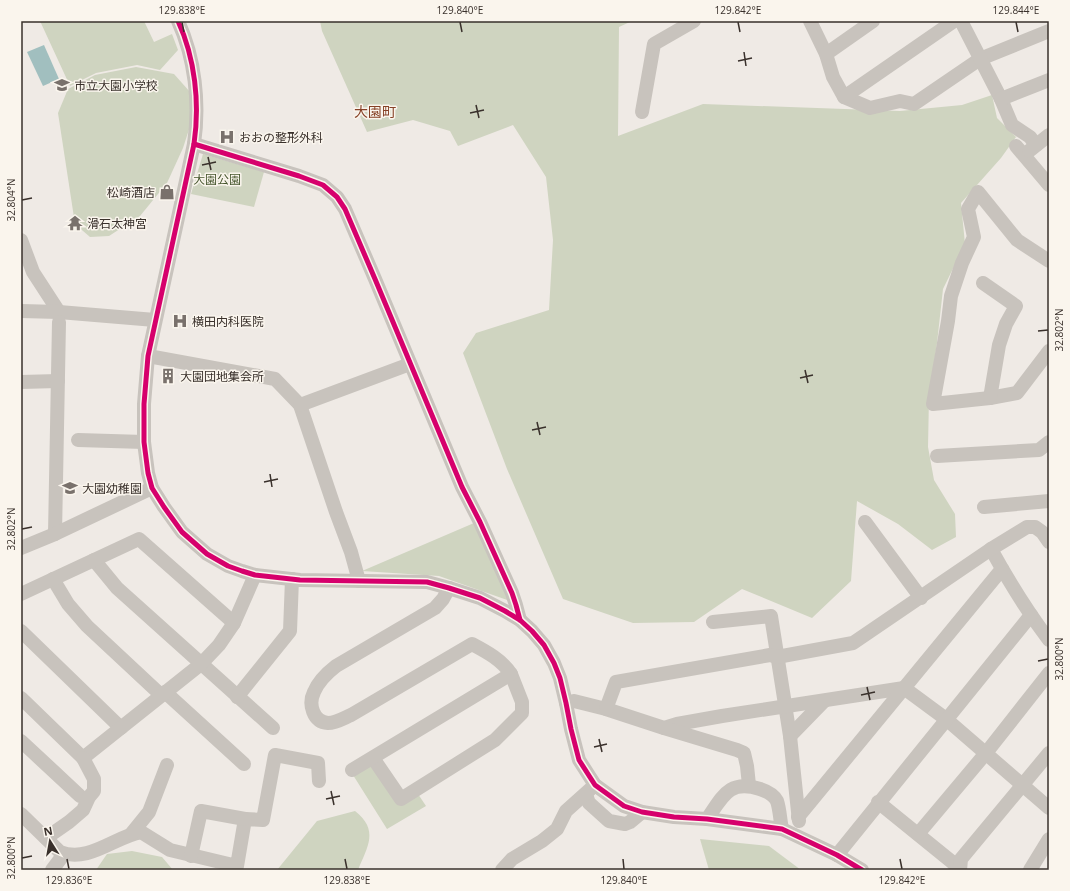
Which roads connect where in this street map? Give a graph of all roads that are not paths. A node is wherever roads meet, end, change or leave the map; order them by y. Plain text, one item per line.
1 (178, 21) edge
2 (694, 21) edge
3 (810, 21) edge
4 (873, 21) edge
5 (954, 21) edge
6 (961, 21) edge
7 (1049, 31) edge
8 (826, 54) junction
9 (980, 59) junction
10 (1049, 80) edge
11 (844, 97) junction
12 (1001, 99) junction
13 (642, 112) dead end
14 (1049, 135) edge
15 (194, 144) junction
16 (1036, 145) junction
17 (1049, 185) edge
18 (21, 240) edge
19 (1049, 261) edge
20 (984, 283) dead end
21 (21, 311) edge
22 (59, 317) junction
23 (155, 320) junction
24 (1049, 351) edge
25 (148, 356) junction
26 (410, 364) junction
27 (58, 381) junction
28 (21, 382) edge
29 (990, 398) junction
30 (300, 405) junction
31 (78, 440) dead end
32 (144, 442) junction
33 (1049, 442) edge
34 (937, 456) dead end
35 (152, 488) junction
36 (1049, 502) edge
37 (984, 507) dead end
38 (865, 522) dead end
39 (55, 534) junction
40 (1049, 542) edge
41 (21, 548) edge
42 (991, 549) junction
43 (94, 560) junction
44 (1002, 569) junction
45 (255, 574) junction
46 (53, 579) junction
47 (292, 579) junction
48 (359, 581) junction
49 (449, 588) junction
50 (21, 594) edge
51 (921, 598) junction
52 (1031, 615) junction
53 (520, 620) junction
54 (713, 622) dead end
55 (234, 623) junction
56 (21, 631) edge
57 (1049, 639) edge
58 (778, 657) junction
59 (201, 664) junction
60 (1049, 673) edge
61 (511, 674) junction
62 (904, 688) junction
63 (163, 693) junction
64 (237, 697) junction
65 (21, 698) edge
66 (824, 701) junction
67 (566, 703) junction
68 (786, 707) junction
69 (606, 709) junction
70 (946, 719) junction
71 (121, 728) junction
72 (273, 728) dead end
73 (664, 728) junction
74 (790, 736) junction
75 (21, 741) edge
76 (986, 753) junction
77 (1049, 754) edge
78 (83, 758) junction
79 (373, 758) junction
80 (244, 764) dead end
81 (167, 765) dead end
82 (352, 770) dead end
83 (319, 781) dead end
84 (748, 785) junction
85 (1022, 785) junction
86 (590, 790) junction
87 (80, 796) dead end
88 (878, 802) junction
89 (1049, 808) edge
90 (642, 812) junction
91 (21, 814) edge
92 (798, 816) junction
93 (707, 818) junction
94 (245, 819) junction
95 (782, 829) junction
96 (132, 833) junction
97 (918, 834) junction
98 (800, 837) junction
99 (46, 838) junction
100 (1049, 839) edge
101 (64, 854) junction
102 (837, 855) junction
103 (191, 856) junction
104 (52, 870) edge
105 (502, 870) edge
106 (862, 870) edge
107 (960, 870) edge
108 (1030, 870) edge

1 - 15 street
2 - 13 street
3 - 8 street
4 - 8 street
5 - 11 street
6 - 9 street
7 - 9 street
8 - 11 street
9 - 11 street
9 - 12 street
10 - 12 street
12 - 16 street
14 - 16 street
15 - 23 street
15 - 26 street
16 - 17 street
18 - 22 street
19 - 29 street
20 - 29 street
21 - 22 street
22 - 23 street
22 - 27 street
23 - 25 street
24 - 29 street
25 - 30 street
25 - 32 street
26 - 30 street
26 - 53 street
27 - 28 street
27 - 39 street
30 - 48 street
31 - 32 street
32 - 35 street
33 - 34 street
35 - 39 street
35 - 45 street
36 - 37 street
38 - 51 street
39 - 41 street
40 - 42 street
42 - 44 street
42 - 51 street
43 - 46 street
43 - 55 street
43 - 59 street
44 - 52 street
44 - 62 street
45 - 47 street
45 - 55 street
46 - 50 street
46 - 63 street
47 - 48 street
47 - 64 street
48 - 49 street
49 - 53 street
49 - 61 street
51 - 58 street
52 - 57 street
52 - 70 street
53 - 67 street
54 - 58 street
55 - 59 street
56 - 71 street
58 - 68 street
58 - 69 street
59 - 63 street
59 - 64 street
60 - 76 street
61 - 79 street
61 - 79 street
62 - 66 street
62 - 70 street
62 - 92 street
63 - 71 street
63 - 80 street
64 - 72 street
65 - 78 street
66 - 68 street
66 - 74 street
67 - 69 street
67 - 86 street
68 - 73 street
68 - 74 street
69 - 73 street
70 - 76 street
70 - 88 street
71 - 78 street
73 - 84 street
74 - 92 street
75 - 87 street
76 - 85 street
76 - 97 street
77 - 85 street
78 - 99 street
79 - 82 street
81 - 96 street
83 - 94 street
84 - 93 street
84 - 95 street
85 - 89 street
85 - 107 street
86 - 90 street
86 - 90 street
86 - 105 street
88 - 97 street
88 - 102 street
90 - 93 street
91 - 99 street
92 - 98 street
93 - 95 street
94 - 103 street
94 - 103 street
95 - 98 street
96 - 101 street
96 - 103 street
97 - 107 street
98 - 102 street
99 - 101 street
100 - 108 street
101 - 104 street
102 - 106 street

